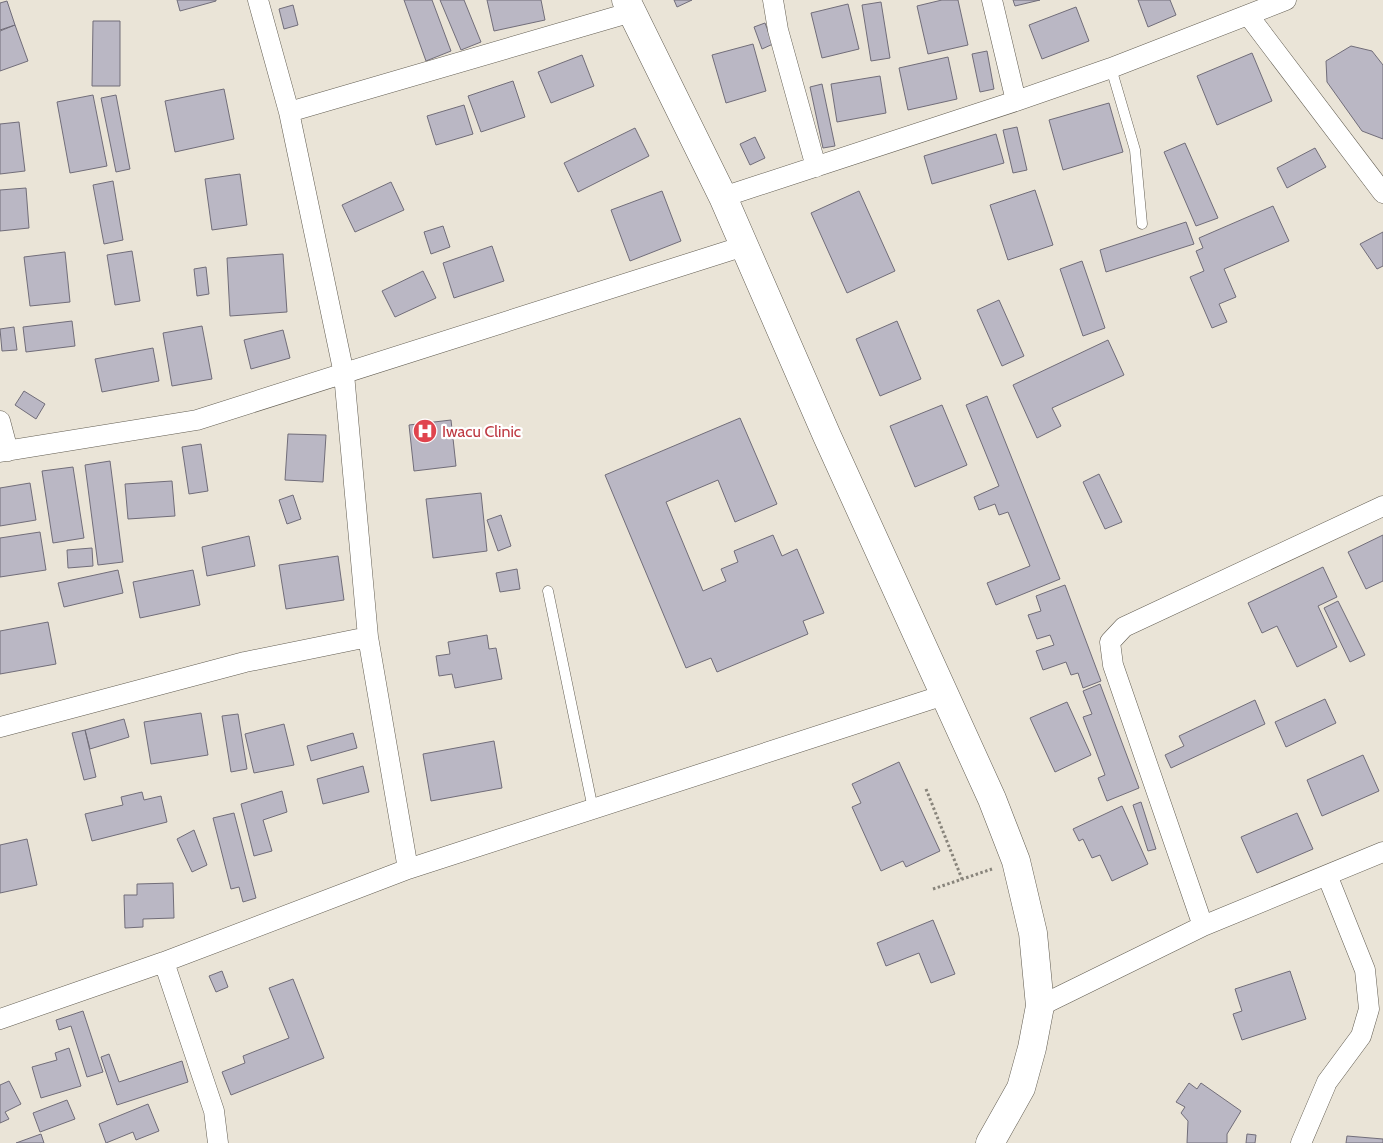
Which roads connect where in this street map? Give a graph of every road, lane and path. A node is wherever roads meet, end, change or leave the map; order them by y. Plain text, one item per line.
1 (258, 0) edge
2 (773, 0) edge
3 (992, 0) edge
4 (1286, 0) edge
5 (629, 6) edge
6 (1248, 15) junction
7 (1111, 68) junction
8 (1016, 101) junction
9 (289, 112) junction
10 (816, 166) junction
11 (1383, 193) edge
12 (723, 197) junction
13 (1142, 224) dead end
14 (744, 246) junction
15 (344, 374) junction
16 (0, 421) edge
17 (4, 451) edge
18 (1383, 506) edge
19 (548, 590) dead end
20 (368, 638) junction
21 (944, 695) junction
22 (0, 727) edge
23 (926, 789) dead end
24 (593, 808) junction
25 (1383, 852) edge
26 (1016, 861) junction
27 (408, 868) junction
28 (1327, 875) junction
29 (962, 879) junction
30 (933, 889) dead end
31 (1203, 926) junction
32 (164, 962) junction
33 (1040, 1006) junction
34 (0, 1019) edge
35 (218, 1143) edge
36 (990, 1143) edge
37 (1301, 1143) edge

1 - 9 street
2 - 10 street
3 - 8 street
4 - 6 street
5 - 9 street
5 - 12 street
6 - 7 street
6 - 11 street
7 - 8 street
7 - 13 lane
8 - 10 street
9 - 15 street
10 - 12 street
12 - 14 street
14 - 15 street
14 - 21 street
15 - 17 street
15 - 20 street
16 - 17 street
18 - 31 street
19 - 24 lane
20 - 22 street
20 - 27 street
21 - 24 street
21 - 26 street
23 - 29 path
24 - 27 street
25 - 28 street
26 - 29 path
26 - 33 street
27 - 32 street
28 - 31 street
28 - 37 street
29 - 30 path
31 - 33 street
32 - 34 street
32 - 35 street
33 - 36 street

